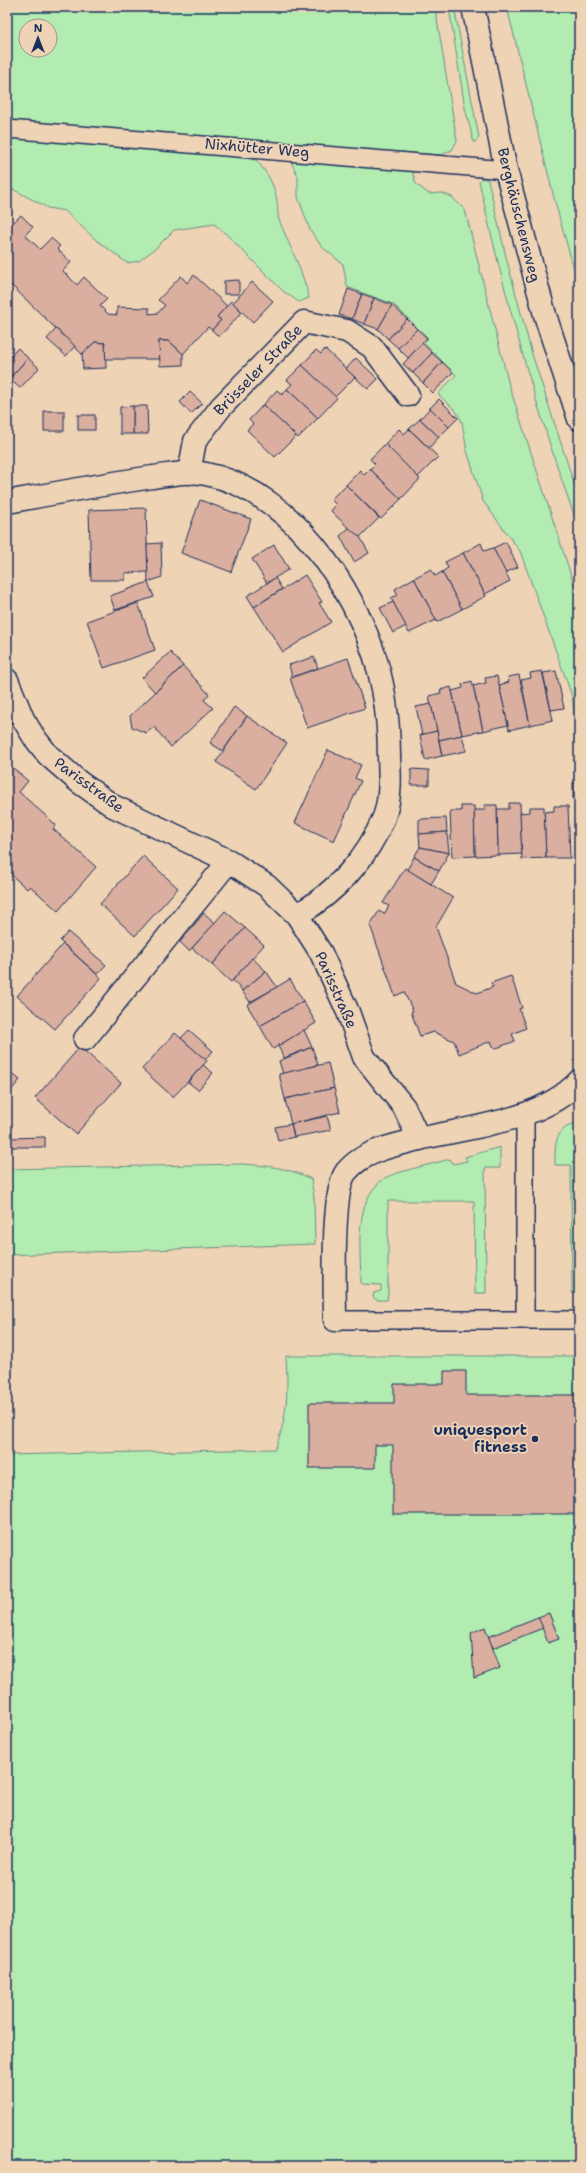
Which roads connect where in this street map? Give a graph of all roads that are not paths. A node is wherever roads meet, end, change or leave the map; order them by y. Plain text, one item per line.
1 (474, 7) edge
2 (7, 129) edge
3 (506, 170) junction
4 (408, 395) dead end
5 (579, 419) edge
6 (189, 473) junction
7 (7, 502) edge
8 (7, 680) edge
9 (228, 861) junction
10 (297, 915) junction
11 (85, 1039) dead end
12 (575, 1090) edge
13 (525, 1115) junction
14 (419, 1139) junction
15 (335, 1320) joint
16 (525, 1320) junction
17 (579, 1320) edge

1 - 3 street, Berghäuschensweg
2 - 3 lane, Nixhütter Weg
3 - 5 street, Berghäuschensweg
4 - 6 street, Brüsseler Straße
6 - 7 street
6 - 10 street
8 - 9 street, Parisstraße
9 - 10 street, Parisstraße
9 - 11 street
10 - 14 street, Parisstraße
12 - 13 street
13 - 14 street
13 - 16 lane
14 - 15 street
15 - 16 lane
16 - 17 lane

